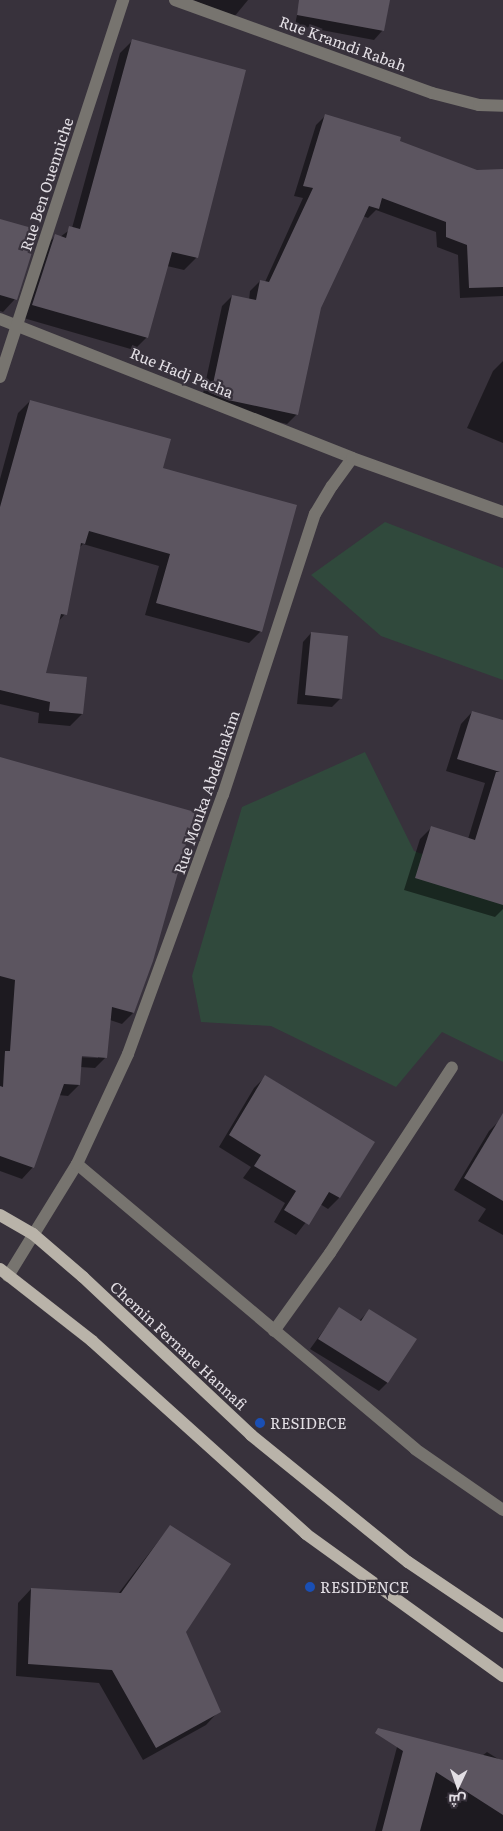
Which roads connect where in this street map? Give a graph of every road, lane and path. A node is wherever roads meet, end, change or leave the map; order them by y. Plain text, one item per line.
1 (123, 0) edge
2 (175, 0) edge
3 (503, 106) edge
4 (0, 319) edge
5 (17, 323) junction
6 (0, 378) edge
7 (352, 458) junction
8 (503, 512) edge
9 (452, 1067) dead end
10 (77, 1164) junction
11 (0, 1215) edge
12 (33, 1234) junction
13 (4, 1273) edge
14 (274, 1331) junction
15 (503, 1510) edge
16 (503, 1626) edge
17 (503, 1676) edge

1 - 5 street, Rue Ben Ouenniche
2 - 3 street, Rue Kramdi Rabah
4 - 5 street, Rue Hadj Pacha
5 - 6 street, Rue Ben Ouenniche
5 - 7 street, Rue Hadj Pacha
7 - 8 street
7 - 10 street, Rue Mouka Abdelhakim
9 - 14 street
10 - 12 street, Rue Mouka Abdelhakim
10 - 14 street
11 - 12 main road, Chemin Fernane Hannafi
12 - 13 street, Rue Mouka Abdelhakim
12 - 16 main road, Chemin Fernane Hannafi
13 - 17 main road
14 - 15 street

